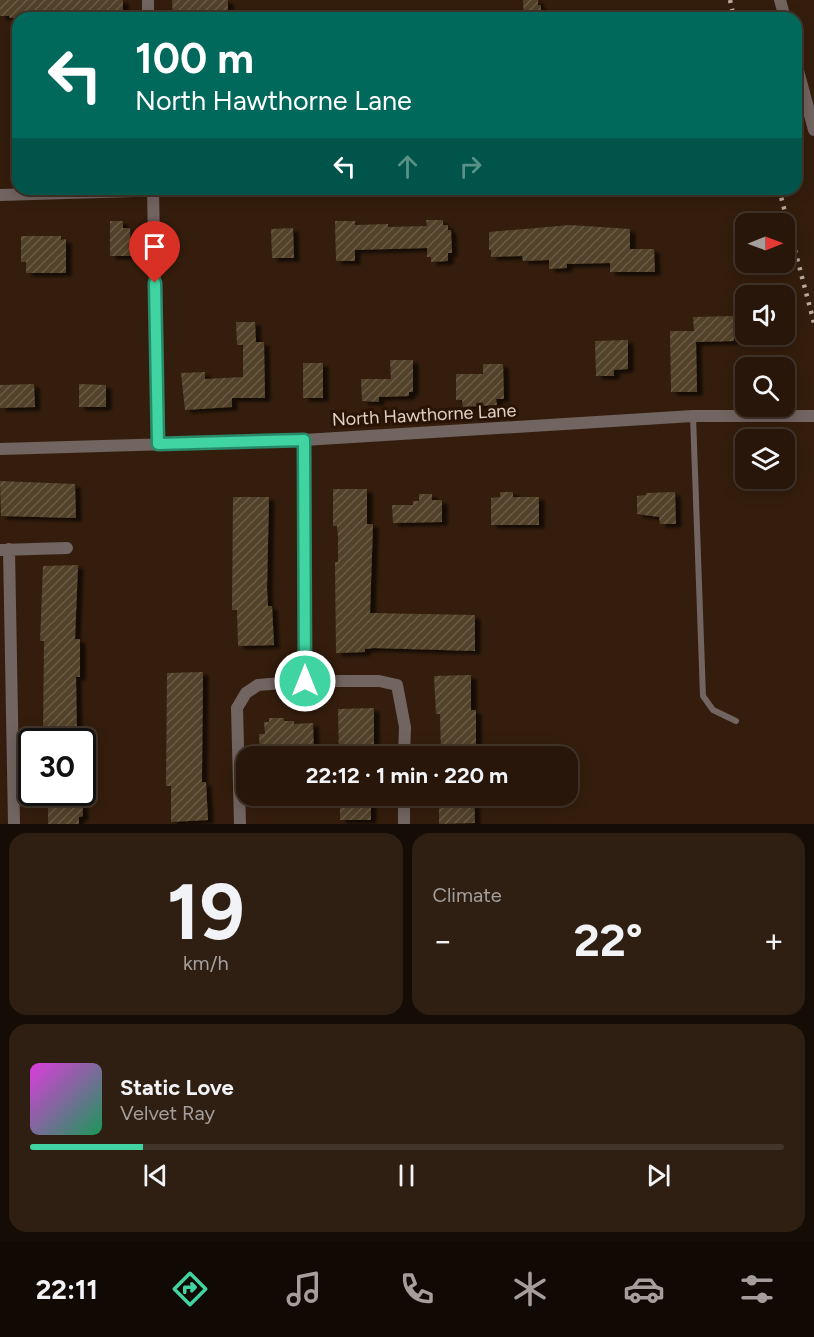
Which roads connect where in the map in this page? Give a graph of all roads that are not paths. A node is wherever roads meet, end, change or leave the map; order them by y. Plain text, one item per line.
1 (802, 85) edge
2 (814, 130) edge
3 (153, 195) edge
4 (693, 416) junction
5 (814, 416) edge
6 (304, 440) junction
7 (158, 444) junction
8 (0, 448) edge
9 (67, 548) dead end
10 (5, 550) edge
11 (305, 681) junction
12 (5, 696) edge
13 (736, 721) dead end
14 (404, 746) edge
15 (404, 806) edge
16 (14, 824) edge
17 (240, 824) edge
18 (404, 824) edge

1 - 2 street
3 - 7 street
4 - 5 street, North Hawthorne Lane
4 - 6 street, North Hawthorne Lane
4 - 13 lane
6 - 7 street, North Hawthorne Lane
6 - 11 street
7 - 8 street, North Hawthorne Lane
9 - 10 street
10 - 12 street
11 - 14 street
11 - 17 street
12 - 16 street
15 - 18 street

